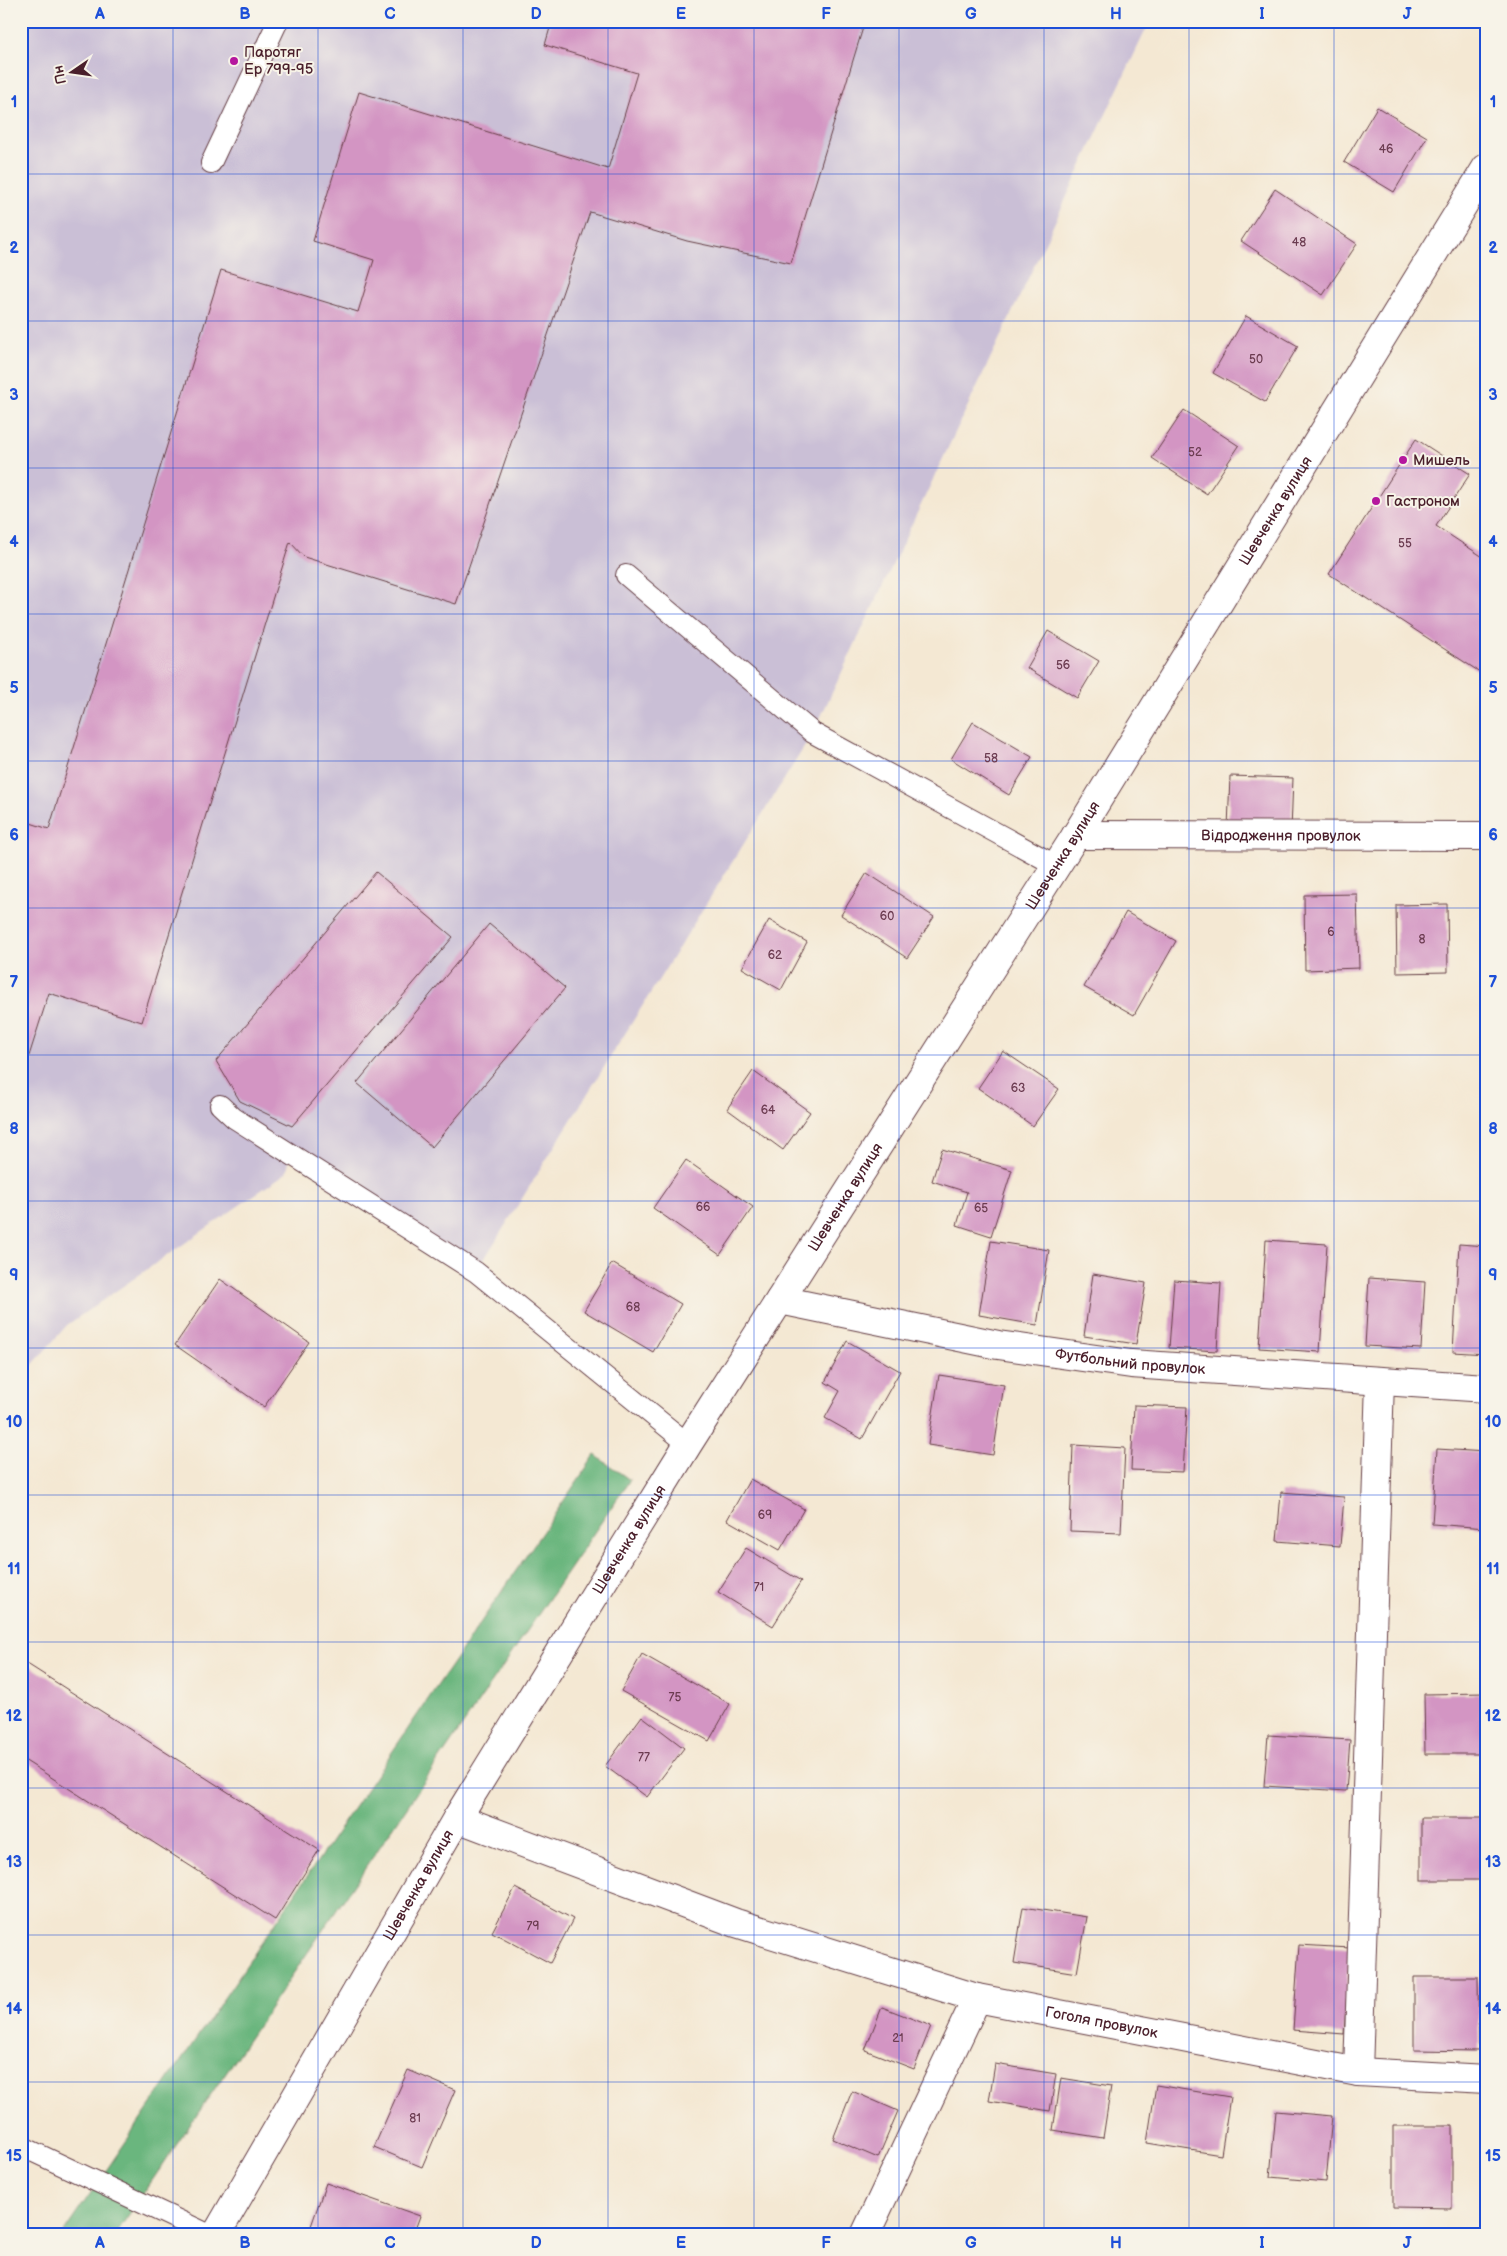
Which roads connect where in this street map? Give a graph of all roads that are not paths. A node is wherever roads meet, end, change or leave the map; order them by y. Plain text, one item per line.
1 (278, 21) edge
2 (211, 163) dead end
3 (1486, 168) edge
4 (626, 576) dead end
5 (1076, 835) junction
6 (1486, 836) edge
7 (1057, 866) junction
8 (220, 1105) dead end
9 (780, 1300) junction
10 (1380, 1381) junction
11 (1486, 1388) edge
12 (688, 1444) junction
13 (458, 1818) junction
14 (977, 1998) junction
15 (1358, 2072) junction
16 (1486, 2080) edge
17 (21, 2146) edge
18 (210, 2235) edge
19 (216, 2235) edge
20 (865, 2235) edge

1 - 2 lane
3 - 5 street, Шевченка вулиця
4 - 7 lane
5 - 6 street, Відродження провулок
5 - 7 street, Шевченка вулиця
7 - 9 street, Шевченка вулиця
8 - 12 lane
9 - 10 street, Футбольний провулок
9 - 12 street, Шевченка вулиця
10 - 11 street, Футбольний провулок
10 - 15 street
12 - 13 street, Шевченка вулиця
13 - 14 street, Гоголя провулок
13 - 19 street, Шевченка вулиця
14 - 15 street, Гоголя провулок
14 - 20 street
15 - 16 street, Гоголя провулок
17 - 18 lane

